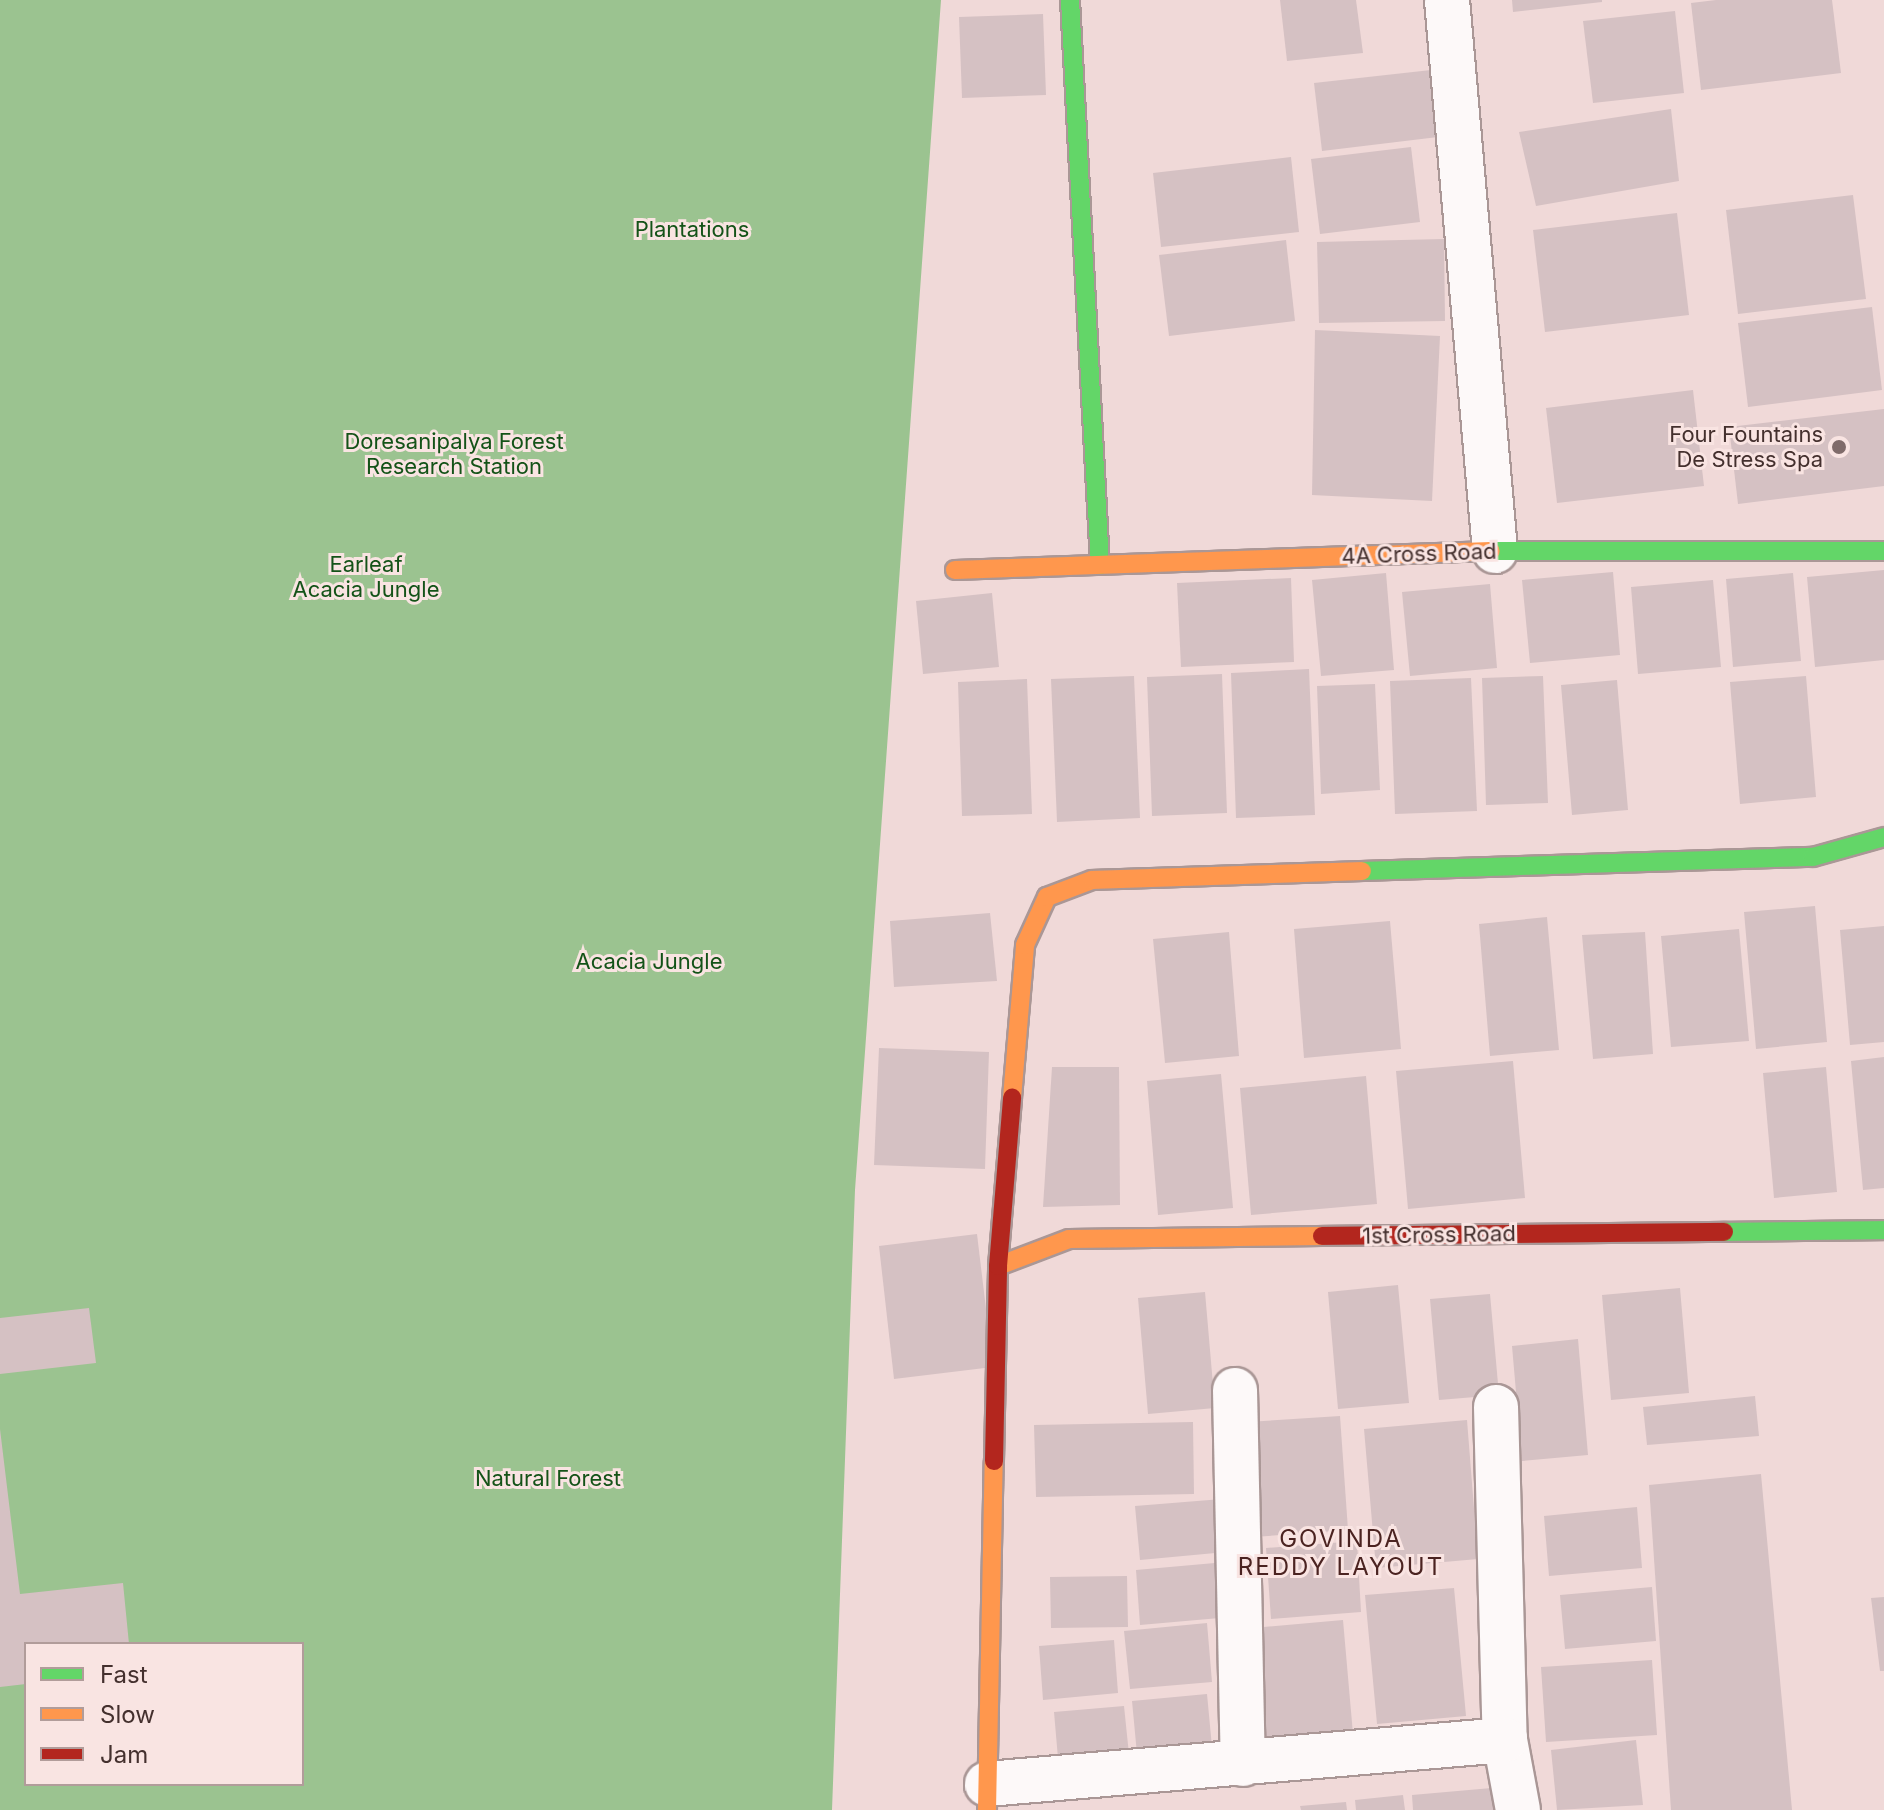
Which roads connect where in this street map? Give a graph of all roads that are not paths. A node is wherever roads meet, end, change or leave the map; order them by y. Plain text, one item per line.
1 (1070, 0) edge
2 (1447, 0) edge
3 (1495, 551) junction
4 (1884, 551) edge
5 (1100, 565) junction
6 (955, 570) dead end
7 (1884, 837) edge
8 (1884, 1230) edge
9 (998, 1266) junction
10 (1235, 1390) dead end
11 (1496, 1407) dead end
12 (1505, 1740) junction
13 (1243, 1764) junction
14 (987, 1797) edge
15 (1518, 1810) edge

1 - 5 street
2 - 3 street
3 - 4 street, 4A Cross Road
3 - 5 street, 4A Cross Road
5 - 6 street, 4A Cross Road
7 - 9 street
8 - 9 street, 1st Cross Road
9 - 14 street
10 - 13 street
11 - 12 street
12 - 13 street
12 - 15 street
13 - 14 street

